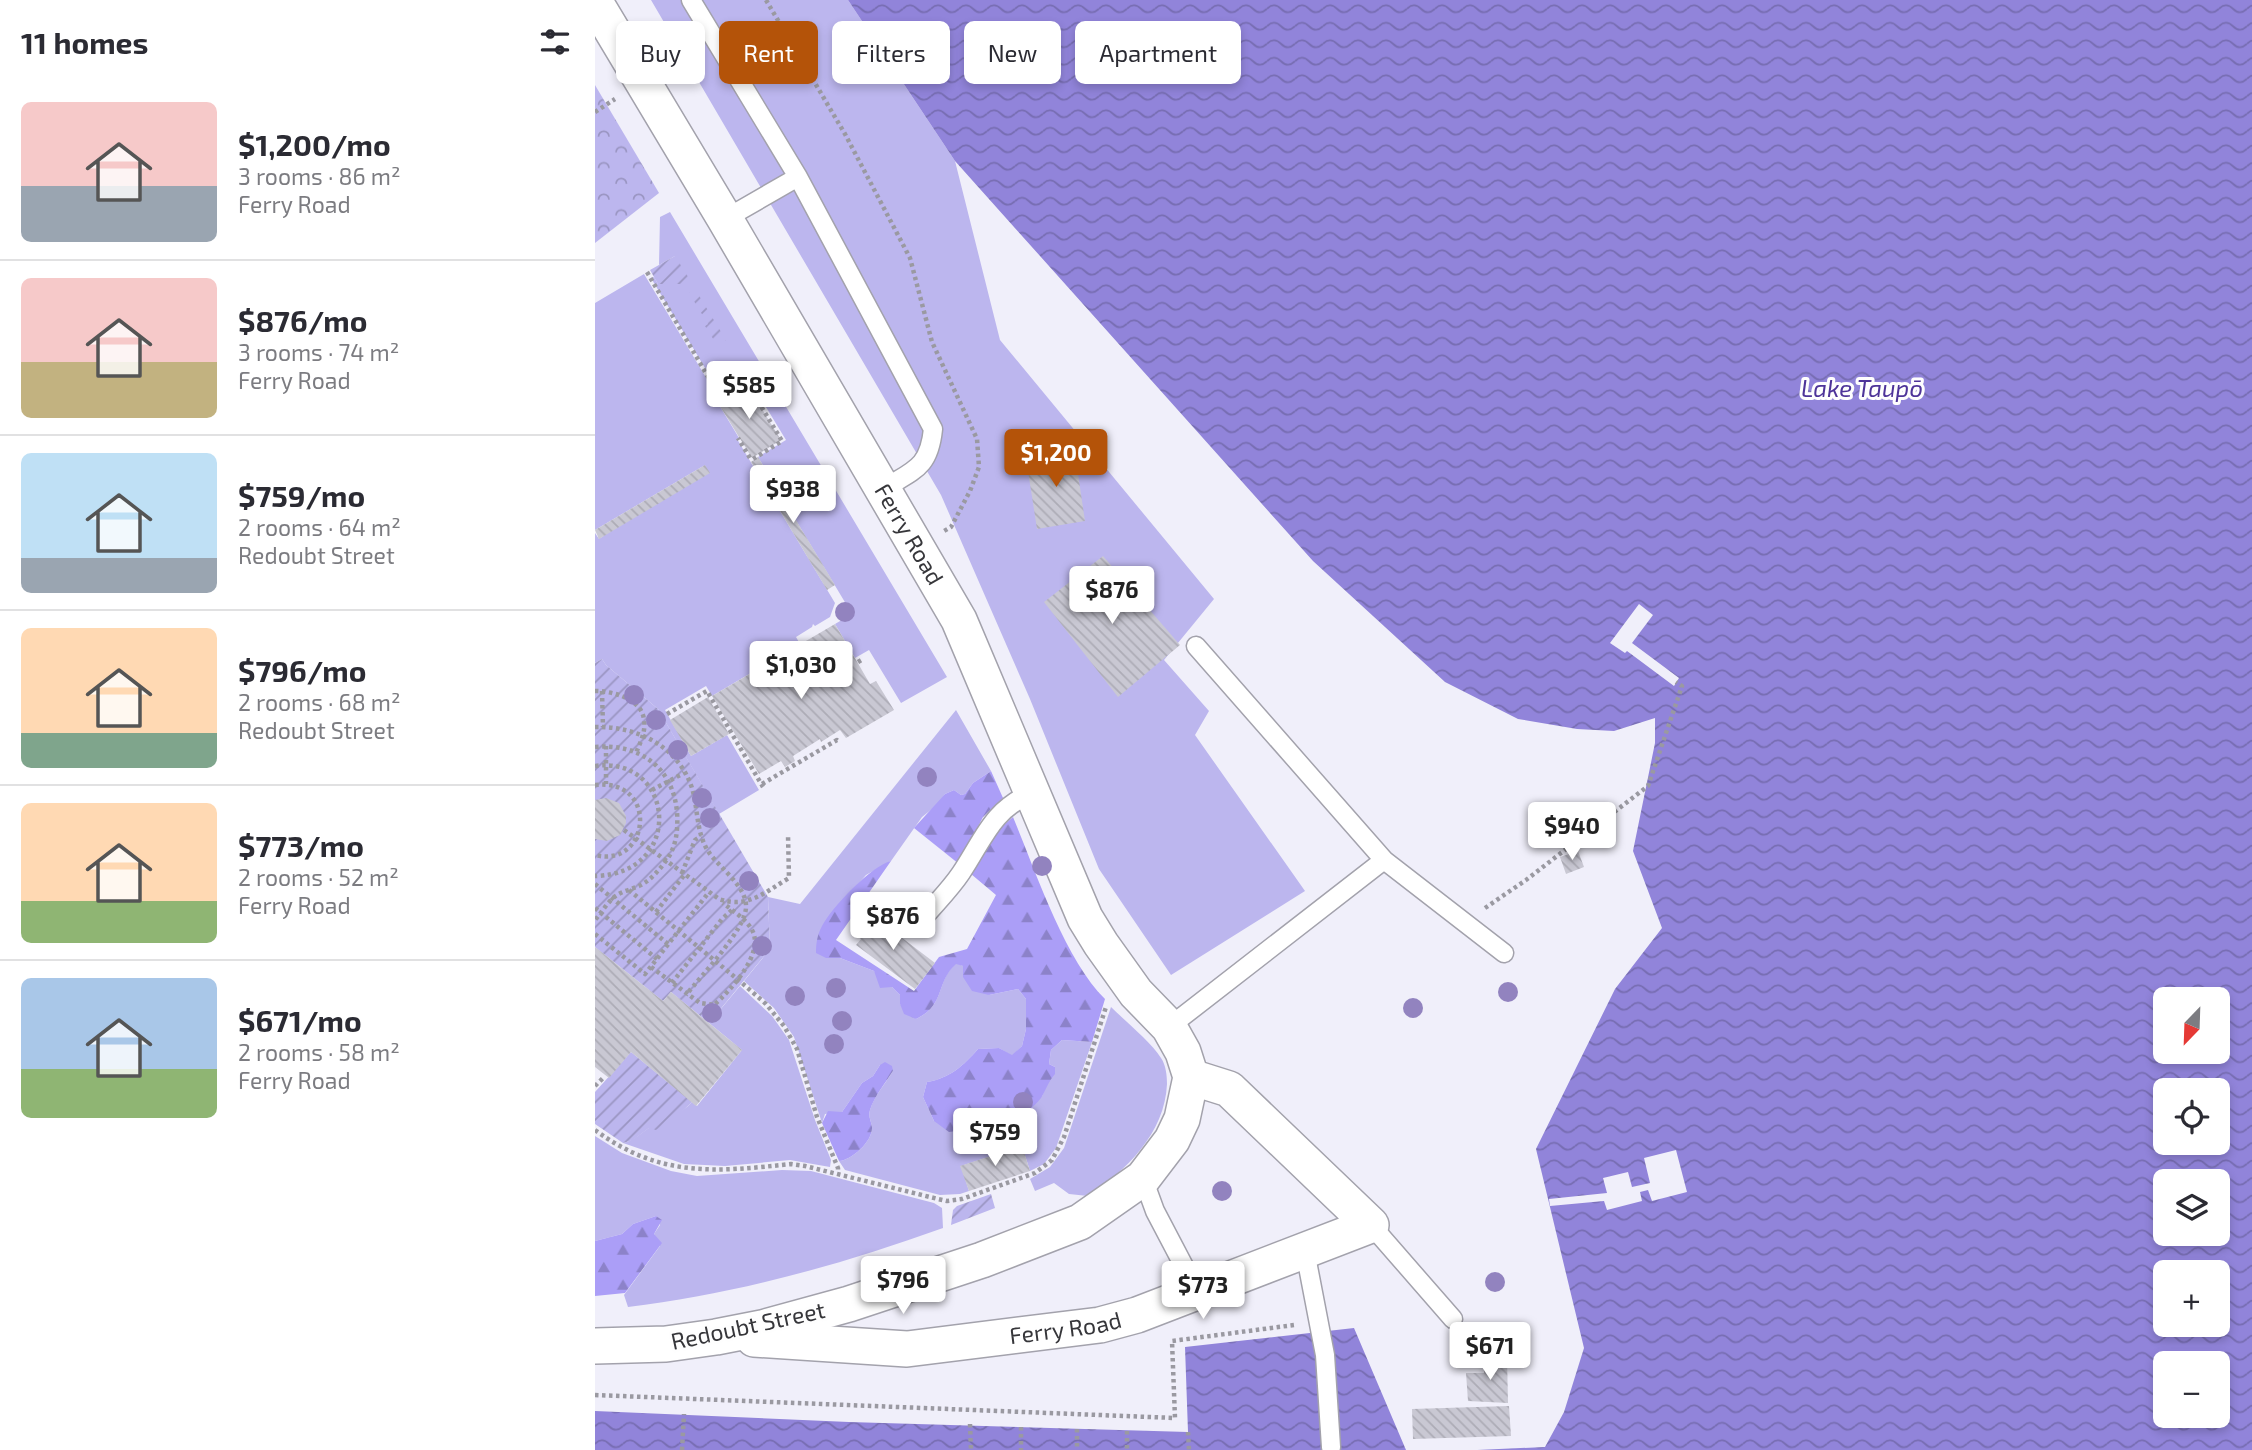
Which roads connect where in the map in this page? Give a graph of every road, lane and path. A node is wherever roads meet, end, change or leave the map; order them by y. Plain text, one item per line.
1 (691, 0) edge
2 (766, 0) edge
3 (595, 2) edge
4 (798, 177) junction
5 (725, 219) junction
6 (647, 272) dead end
7 (738, 438) dead end
8 (882, 490) junction
9 (917, 548) junction
10 (1196, 646) dead end
11 (1676, 682) dead end
12 (595, 691) edge
13 (602, 691) junction
14 (667, 714) dead end
15 (595, 727) edge
16 (603, 727) junction
17 (643, 736) junction
18 (839, 742) dead end
19 (605, 746) junction
20 (595, 747) edge
21 (636, 753) junction
22 (606, 765) junction
23 (595, 766) edge
24 (684, 773) junction
25 (669, 781) junction
26 (606, 784) junction
27 (595, 785) edge
28 (652, 790) junction
29 (1033, 792) junction
30 (624, 830) dead end
31 (788, 835) dead end
32 (701, 836) junction
33 (636, 839) junction
34 (651, 850) junction
35 (595, 855) edge
36 (1384, 860) junction
37 (666, 861) junction
38 (683, 874) junction
39 (595, 876) edge
40 (595, 884) edge
41 (629, 890) junction
42 (709, 892) junction
43 (612, 898) junction
44 (719, 899) junction
45 (746, 902) junction
46 (595, 908) edge
47 (732, 910) junction
48 (656, 912) junction
49 (601, 913) junction
50 (926, 915) dead end
51 (595, 920) edge
52 (744, 920) junction
53 (1464, 922) junction
54 (679, 931) junction
55 (595, 934) edge
56 (669, 944) junction
57 (700, 948) junction
58 (1504, 953) dead end
59 (657, 959) junction
60 (714, 960) junction
61 (651, 967) junction
62 (737, 979) junction
63 (672, 983) junction
64 (686, 995) junction
65 (1108, 1002) dead end
66 (1169, 1027) junction
67 (604, 1077) dead end
68 (1191, 1077) junction
69 (595, 1086) edge
70 (595, 1130) edge
71 (1150, 1168) junction
72 (838, 1173) junction
73 (1371, 1225) junction
74 (1305, 1251) junction
75 (1198, 1293) junction
76 (1453, 1319) dead end
77 (1319, 1321) junction
78 (716, 1337) junction
79 (595, 1346) edge
80 (595, 1395) edge
81 (684, 1414) dead end
82 (970, 1424) dead end
83 (1021, 1427) dead end
84 (1077, 1429) dead end
85 (1127, 1430) dead end
86 (1188, 1432) dead end
87 (1331, 1447) dead end
88 (682, 1450) edge
89 (971, 1450) edge
90 (1021, 1450) edge
91 (1077, 1450) edge
92 (1127, 1450) edge
93 (1189, 1450) edge

1 - 4 lane
2 - 9 path
3 - 5 street, Ferry Road
4 - 5 lane
4 - 8 lane
5 - 8 street, Ferry Road
6 - 7 path
8 - 9 street, Ferry Road
9 - 29 street, Ferry Road
10 - 36 lane
11 - 53 path
12 - 13 path
13 - 16 path
13 - 17 path
14 - 18 path
15 - 16 path
16 - 17 path
17 - 21 path
17 - 24 path
19 - 20 path
19 - 21 path
19 - 22 path
21 - 25 path
22 - 23 path
22 - 26 path
22 - 28 path
24 - 25 path
24 - 32 path
25 - 28 path
25 - 37 path
26 - 27 path
26 - 33 path
28 - 34 path
29 - 50 lane
29 - 66 street, Ferry Road
30 - 33 path
31 - 45 path
32 - 38 path
32 - 45 path
33 - 34 path
33 - 35 path
34 - 37 path
34 - 39 path
36 - 53 lane
36 - 66 lane
37 - 38 path
37 - 41 path
38 - 42 path
38 - 48 path
40 - 43 path
41 - 43 path
41 - 48 path
42 - 44 path
42 - 54 path
43 - 49 path
43 - 56 path
44 - 45 path
44 - 47 path
45 - 47 path
45 - 52 path
46 - 49 path
47 - 52 path
47 - 57 path
48 - 54 path
49 - 51 path
49 - 59 path
52 - 60 path
52 - 62 path
53 - 58 lane
54 - 56 path
54 - 57 path
55 - 61 path
56 - 59 path
57 - 60 path
57 - 63 path
59 - 61 path
60 - 62 path
60 - 64 path
61 - 63 path
62 - 64 path
62 - 72 path
63 - 64 path
65 - 72 path
66 - 68 street, Ferry Road
67 - 69 path
68 - 71 street
68 - 73 street
70 - 72 path
71 - 75 lane
71 - 78 street, Redoubt Street
73 - 74 street, Ferry Road
73 - 76 lane
74 - 75 street, Ferry Road
74 - 77 lane
75 - 78 street, Ferry Road
77 - 80 path
77 - 87 lane
78 - 79 street, Redoubt Street
81 - 88 path
82 - 89 path
83 - 90 path
84 - 91 path
85 - 92 path
86 - 93 path

